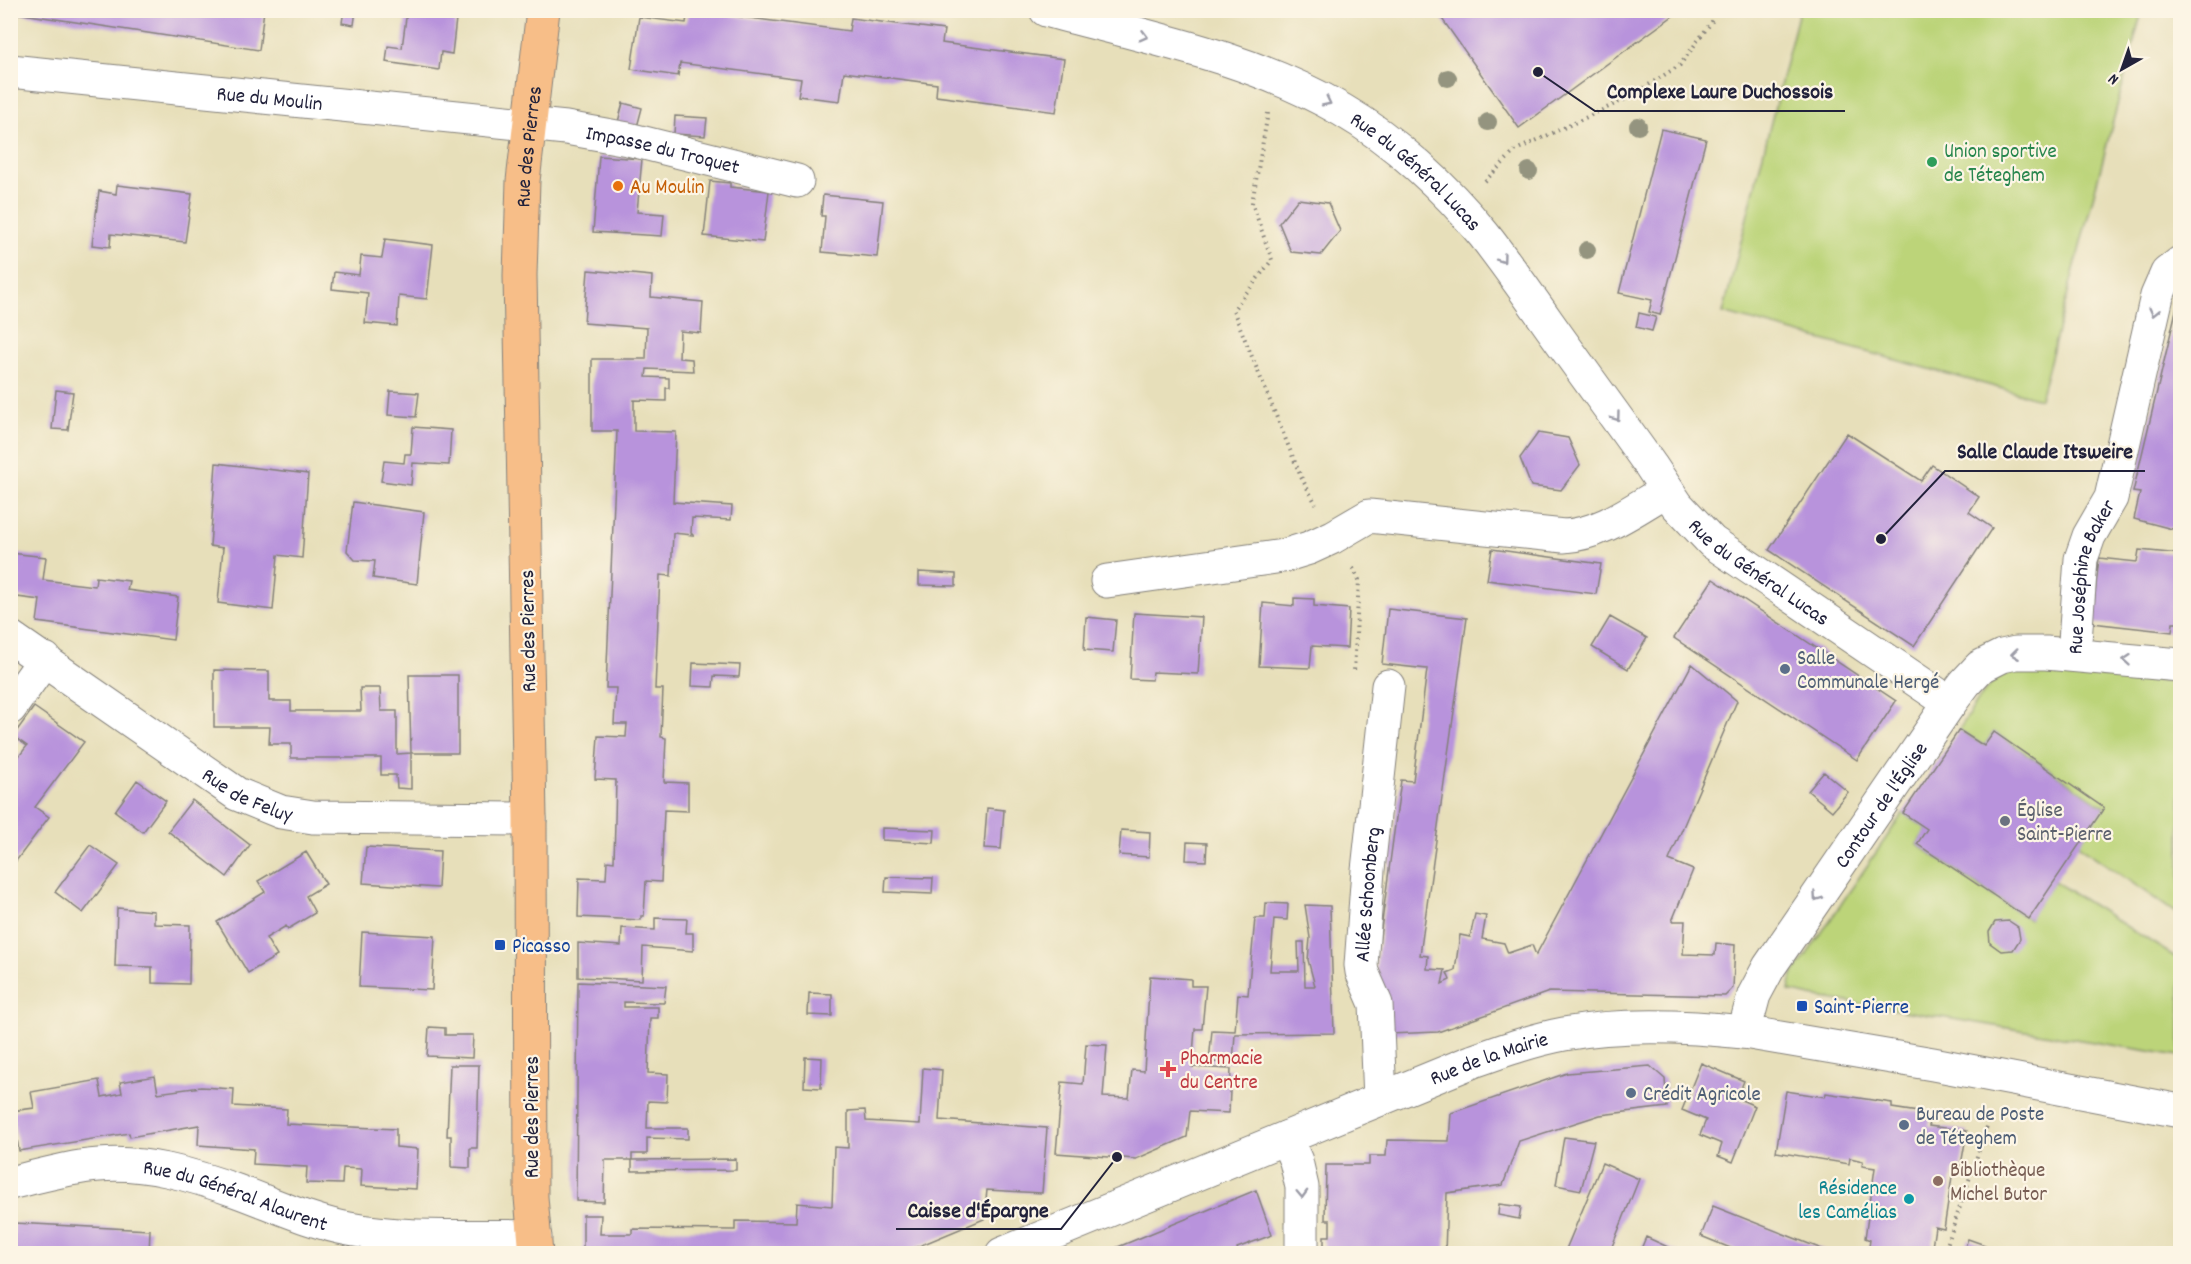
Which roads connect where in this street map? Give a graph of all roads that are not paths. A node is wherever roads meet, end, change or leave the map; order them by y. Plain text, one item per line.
1 (543, 10) edge
2 (1046, 10) edge
3 (10, 71) edge
4 (528, 124) junction
5 (797, 181) dead end
6 (2181, 263) edge
7 (1667, 490) junction
8 (1107, 581) dead end
9 (10, 637) edge
10 (2074, 655) junction
11 (45, 659) junction
12 (2181, 665) edge
13 (1388, 686) dead end
14 (1950, 703) junction
15 (10, 708) edge
16 (530, 819) junction
17 (1744, 1032) junction
18 (1380, 1099) junction
19 (2181, 1111) edge
20 (1286, 1138) junction
21 (10, 1184) edge
22 (535, 1245) edge
23 (1002, 1254) edge
24 (1302, 1254) edge

1 - 4 main road, Rue des Pierres
2 -> 7 street, Rue du Général Lucas
3 - 4 street, Rue du Moulin
4 - 5 street, Impasse du Troquet
4 - 16 main road, Rue des Pierres
6 -> 10 street, Rue Joséphine Baker
7 - 8 street
7 - 14 street, Rue du Général Lucas
9 - 11 street, Rue de Feluy
12 -> 10 street, Rue Joséphine Baker
10 -> 14 street, Contour de l'Église
11 - 15 street
11 - 16 street, Rue de Feluy
13 - 18 street, Allée Schoonberg
14 -> 17 street, Contour de l'Église
16 - 22 main road, Rue des Pierres
17 - 18 street, Rue de la Mairie
17 - 19 street, Rue de la Mairie
18 - 20 street, Rue de la Mairie
20 - 23 street, Rue de la Mairie
20 -> 24 street
21 - 22 street, Rue du Général Alaurent

